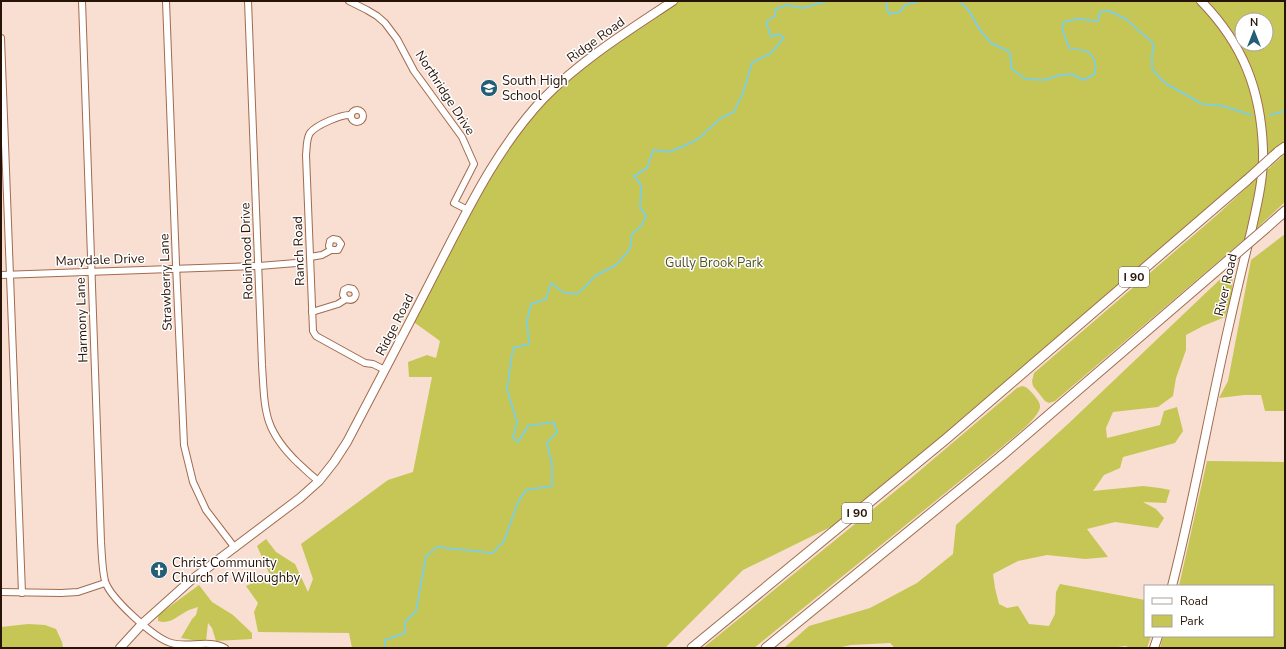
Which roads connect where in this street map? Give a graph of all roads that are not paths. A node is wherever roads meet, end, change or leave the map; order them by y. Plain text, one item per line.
1 (82, 1) edge
2 (166, 1) edge
3 (248, 1) edge
4 (349, 1) edge
5 (673, 1) edge
6 (1201, 1) edge
7 (1, 38) edge
8 (351, 115) dead end
9 (1282, 149) edge
10 (468, 210) junction
11 (1285, 211) edge
12 (331, 250) dead end
13 (310, 256) junction
14 (296, 264) dead end
15 (258, 266) junction
16 (176, 268) junction
17 (92, 272) junction
18 (1, 275) edge
19 (10, 275) junction
20 (346, 300) dead end
21 (312, 312) junction
22 (385, 370) junction
23 (319, 481) junction
24 (235, 548) junction
25 (105, 583) junction
26 (1172, 585) edge
27 (1, 592) edge
28 (22, 593) junction
29 (142, 624) junction
30 (1158, 637) edge
31 (120, 648) edge
32 (225, 648) edge
33 (692, 648) edge
34 (766, 648) edge
35 (1154, 648) edge

1 - 17 street, Harmony Lane
2 - 16 street, Strawberry Lane
3 - 15 street, Robinhood Drive
4 - 10 street, Northridge Drive
5 - 10 main road, Ridge Road
6 - 26 main road, River Road
7 - 19 street
8 - 13 street, Ranch Road
9 - 33 highway, I 90, bridge
10 - 22 main road, Ridge Road
11 - 34 highway, bridge
12 - 13 street
13 - 21 street, Ranch Road
14 - 15 street, Marydale Drive
15 - 16 street, Marydale Drive
15 - 23 street, Robinhood Drive
16 - 17 street, Marydale Drive
16 - 24 street, Strawberry Lane
17 - 19 street, Marydale Drive
17 - 25 street, Harmony Lane
18 - 19 street, Marydale Drive
19 - 28 street
20 - 21 street
21 - 22 street, Ranch Road
22 - 23 main road, Ridge Road
23 - 24 main road, Ridge Road
24 - 29 main road, Ridge Road
25 - 28 street
25 - 29 street
27 - 28 street
29 - 31 main road, Ridge Road
29 - 32 street
30 - 35 main road

